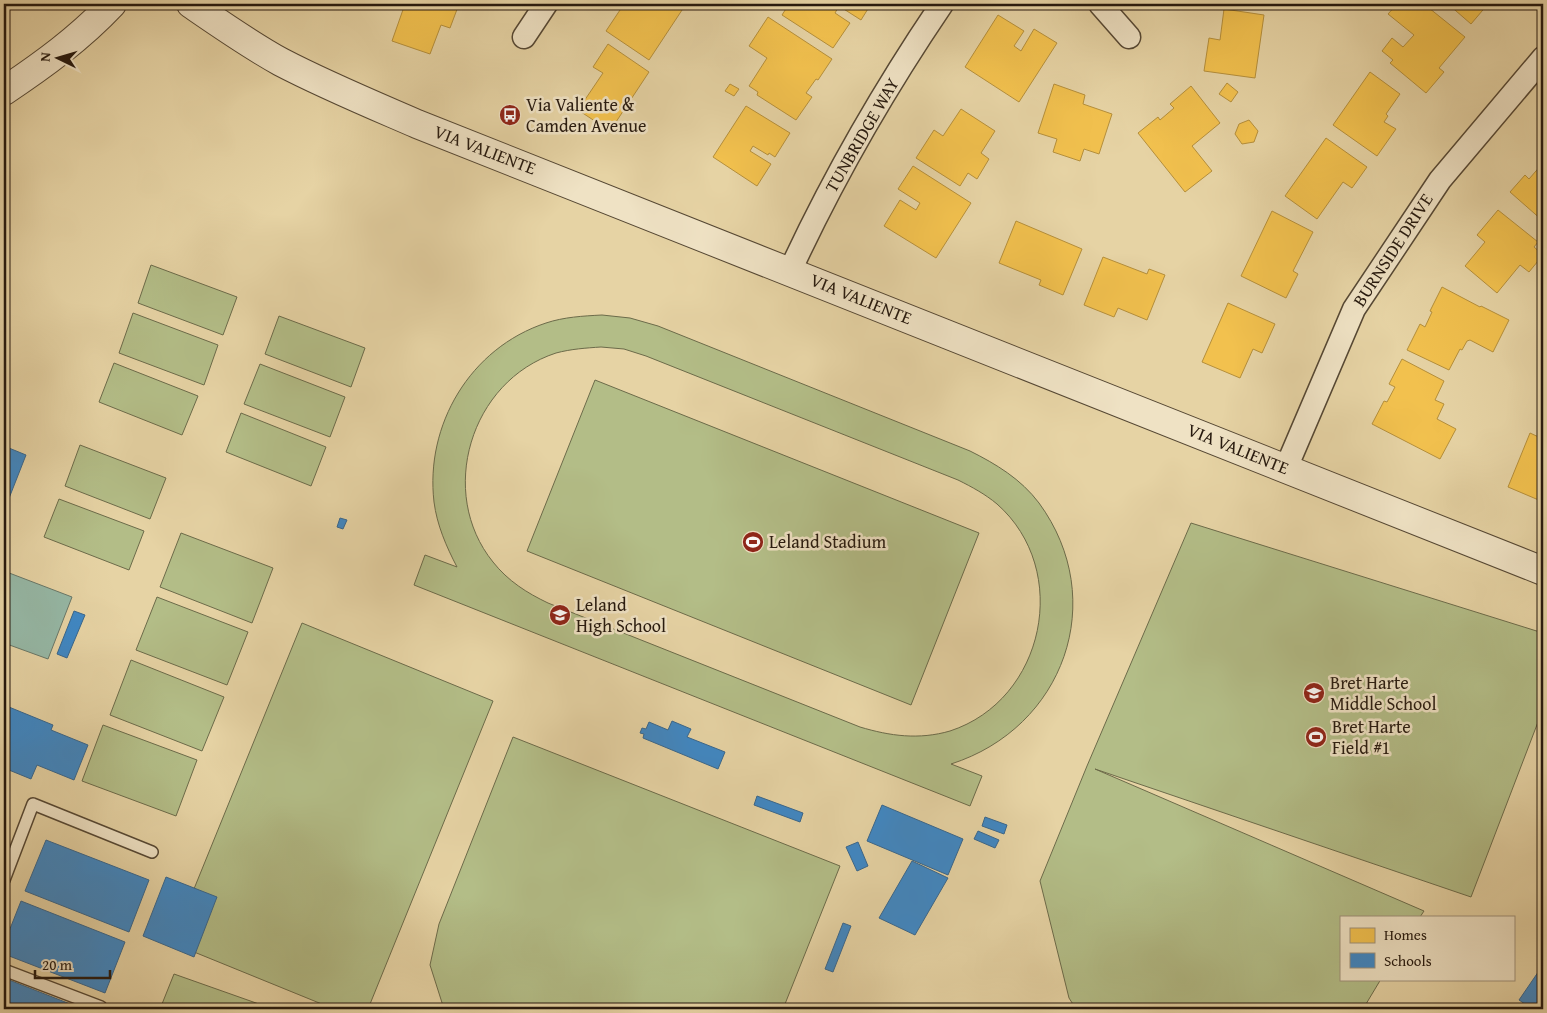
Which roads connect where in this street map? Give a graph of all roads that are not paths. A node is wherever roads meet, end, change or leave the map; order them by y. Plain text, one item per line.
1 (112, 4) edge
2 (191, 4) edge
3 (546, 4) edge
4 (942, 4) edge
5 (1100, 4) edge
6 (524, 37) dead end
7 (1129, 37) dead end
8 (1543, 58) edge
9 (4, 91) edge
10 (790, 271) junction
11 (1286, 468) junction
12 (1543, 571) edge
13 (152, 852) dead end
14 (4, 880) edge
15 (4, 970) edge
16 (101, 1008) dead end

1 - 9 street
2 - 10 street, VIA VALIENTE
3 - 6 street
4 - 10 street, TUNBRIDGE WAY
5 - 7 street
8 - 11 street, BURNSIDE DRIVE
10 - 11 street, VIA VALIENTE
11 - 12 street, VIA VALIENTE
13 - 14 lane
15 - 16 lane

